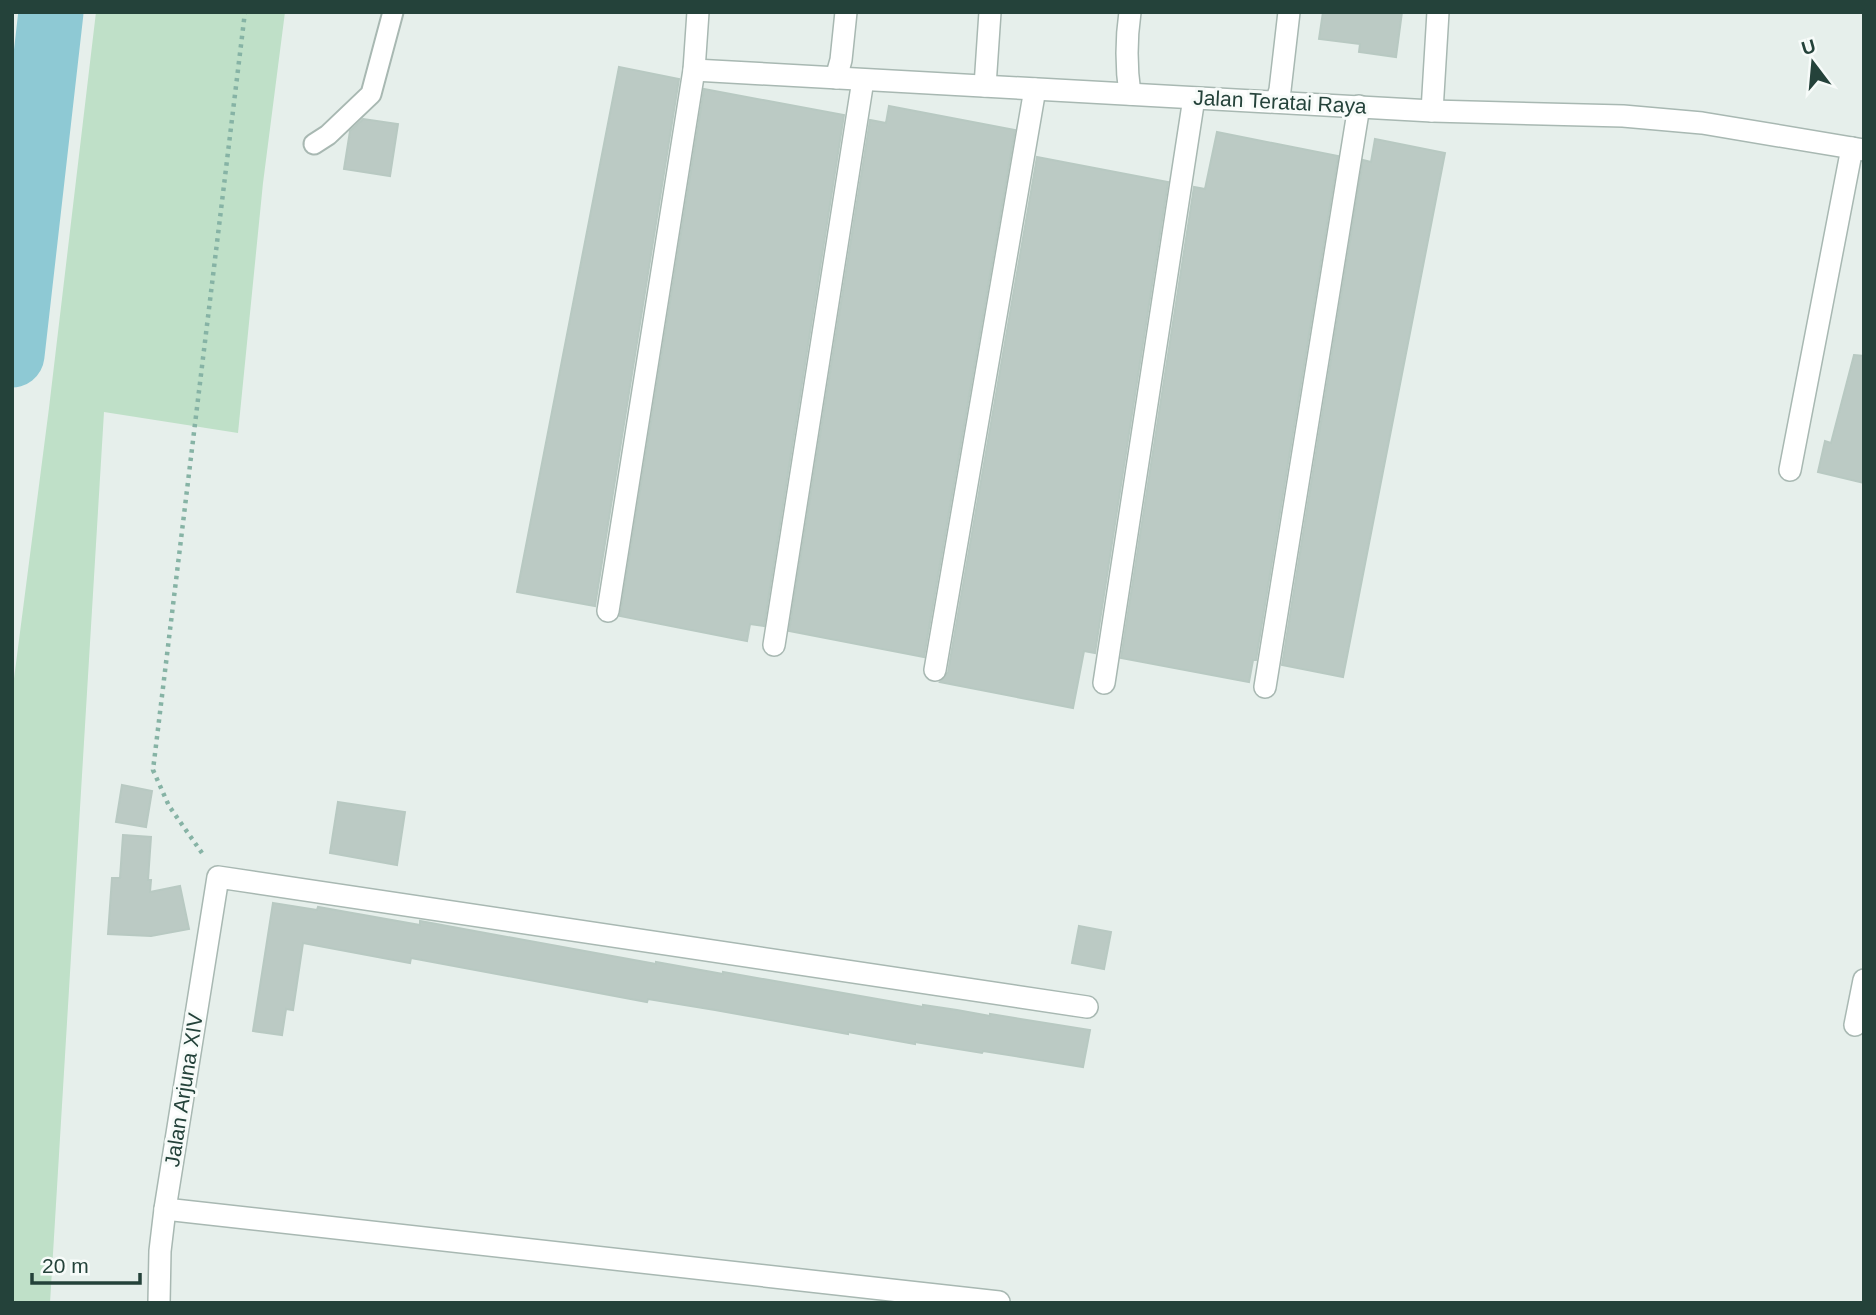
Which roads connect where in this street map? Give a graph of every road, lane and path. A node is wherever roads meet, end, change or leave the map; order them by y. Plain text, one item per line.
1 (244, 12) edge
2 (393, 12) edge
3 (698, 12) edge
4 (846, 12) edge
5 (1130, 12) edge
6 (1438, 12) edge
7 (1289, 17) edge
8 (988, 22) edge
9 (839, 69) junction
10 (694, 71) junction
11 (985, 76) junction
12 (863, 80) junction
13 (1128, 84) junction
14 (1035, 89) junction
15 (1278, 96) junction
16 (1194, 97) junction
17 (1432, 102) junction
18 (1359, 106) junction
19 (314, 144) dead end
20 (1858, 149) edge
21 (1790, 470) dead end
22 (608, 611) dead end
23 (774, 645) dead end
24 (935, 670) dead end
25 (1104, 683) dead end
26 (1265, 687) dead end
27 (218, 877) junction
28 (1864, 980) edge
29 (1087, 1007) dead end
30 (1855, 1025) dead end
31 (165, 1209) junction
32 (999, 1302) edge
33 (159, 1303) edge

1 - 27 path
2 - 19 lane
3 - 10 street
4 - 9 street
5 - 13 street
6 - 17 street
7 - 15 street
8 - 11 street
9 - 10 street, Jalan Teratai Raya
9 - 12 street, Jalan Teratai Raya
10 - 22 street
11 - 12 street, Jalan Teratai Raya
11 - 14 street, Jalan Teratai Raya
12 - 23 street
13 - 14 street, Jalan Teratai Raya
13 - 16 street, Jalan Teratai Raya
14 - 24 street
15 - 16 street, Jalan Teratai Raya
15 - 18 street, Jalan Teratai Raya
16 - 25 street
17 - 18 street, Jalan Teratai Raya
17 - 20 street, Jalan Teratai Raya
18 - 26 street
20 - 21 street
27 - 29 street
27 - 31 street, Jalan Arjuna XIV
28 - 30 street
31 - 32 street
31 - 33 street, Jalan Arjuna XIV

